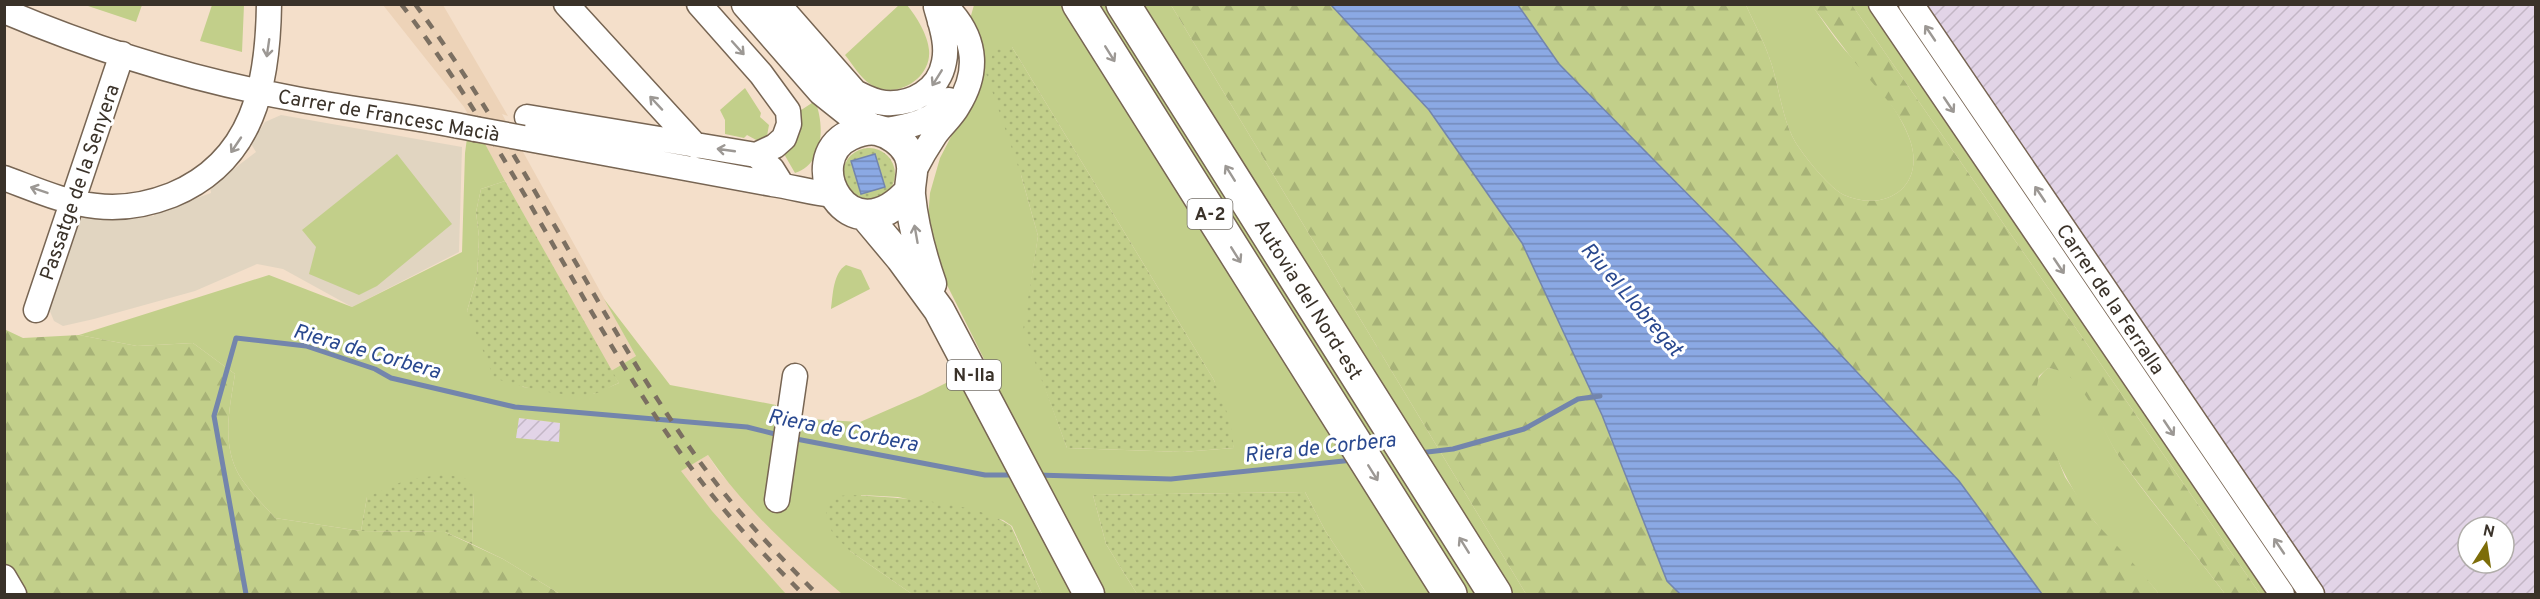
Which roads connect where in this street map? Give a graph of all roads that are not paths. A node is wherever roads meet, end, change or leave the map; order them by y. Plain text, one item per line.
1 (269, 4) edge
2 (566, 4) edge
3 (699, 4) edge
4 (747, 4) edge
5 (778, 4) edge
6 (1079, 4) edge
7 (1123, 4) edge
8 (1881, 4) edge
9 (1911, 4) edge
10 (4, 11) edge
11 (938, 13) edge
12 (122, 54) junction
13 (822, 90) junction
14 (261, 92) junction
15 (525, 128) junction
16 (875, 130) junction
17 (696, 146) junction
18 (756, 155) junction
19 (830, 159) junction
20 (4, 178) edge
21 (912, 181) junction
22 (787, 185) junction
23 (834, 195) junction
24 (74, 202) junction
25 (865, 215) junction
26 (36, 310) dead end
27 (939, 310) junction
28 (795, 376) dead end
29 (777, 500) dead end
30 (4, 577) edge
31 (14, 594) edge
32 (1089, 594) edge
33 (1450, 594) edge
34 (1495, 594) edge
35 (2282, 594) edge
36 (2312, 594) edge

1 -> 14 street
17 -> 2 street
3 -> 18 street
4 - 13 main road
11 -> 5 street
6 -> 33 highway, Autovia del Nord-est / A-2
34 -> 7 highway, Autovia del Nord-est / A-2
8 -> 35 street, Carrer de la Ferralla
36 -> 9 street, Carrer de la Ferralla
10 - 12 street, Carrer de Francesc Macià
11 - 16 street
11 - 21 street
12 - 14 street, Carrer de Francesc Macià
12 - 24 street, Passatge de la Senyera
13 - 16 main road
13 - 19 main road
14 - 15 street, Carrer de Francesc Macià, bridge
14 -> 24 street
15 - 17 street, Carrer de Francesc Macià
15 - 22 street, Carrer de Francesc Macià
16 - 19 main road
16 - 21 main road, N-IIa
18 -> 17 street, Carrer de Francesc Macià
18 - 22 street
19 - 22 street
19 - 23 main road
24 -> 20 street
21 - 25 main road
27 -> 21 main road, N-IIa
22 - 23 street, Carrer de Francesc Macià
23 - 25 main road, N-IIa
24 - 26 street, Passatge de la Senyera
25 - 27 main road, N-IIa
27 - 32 main road, N-IIa
28 - 29 street
30 - 31 street

